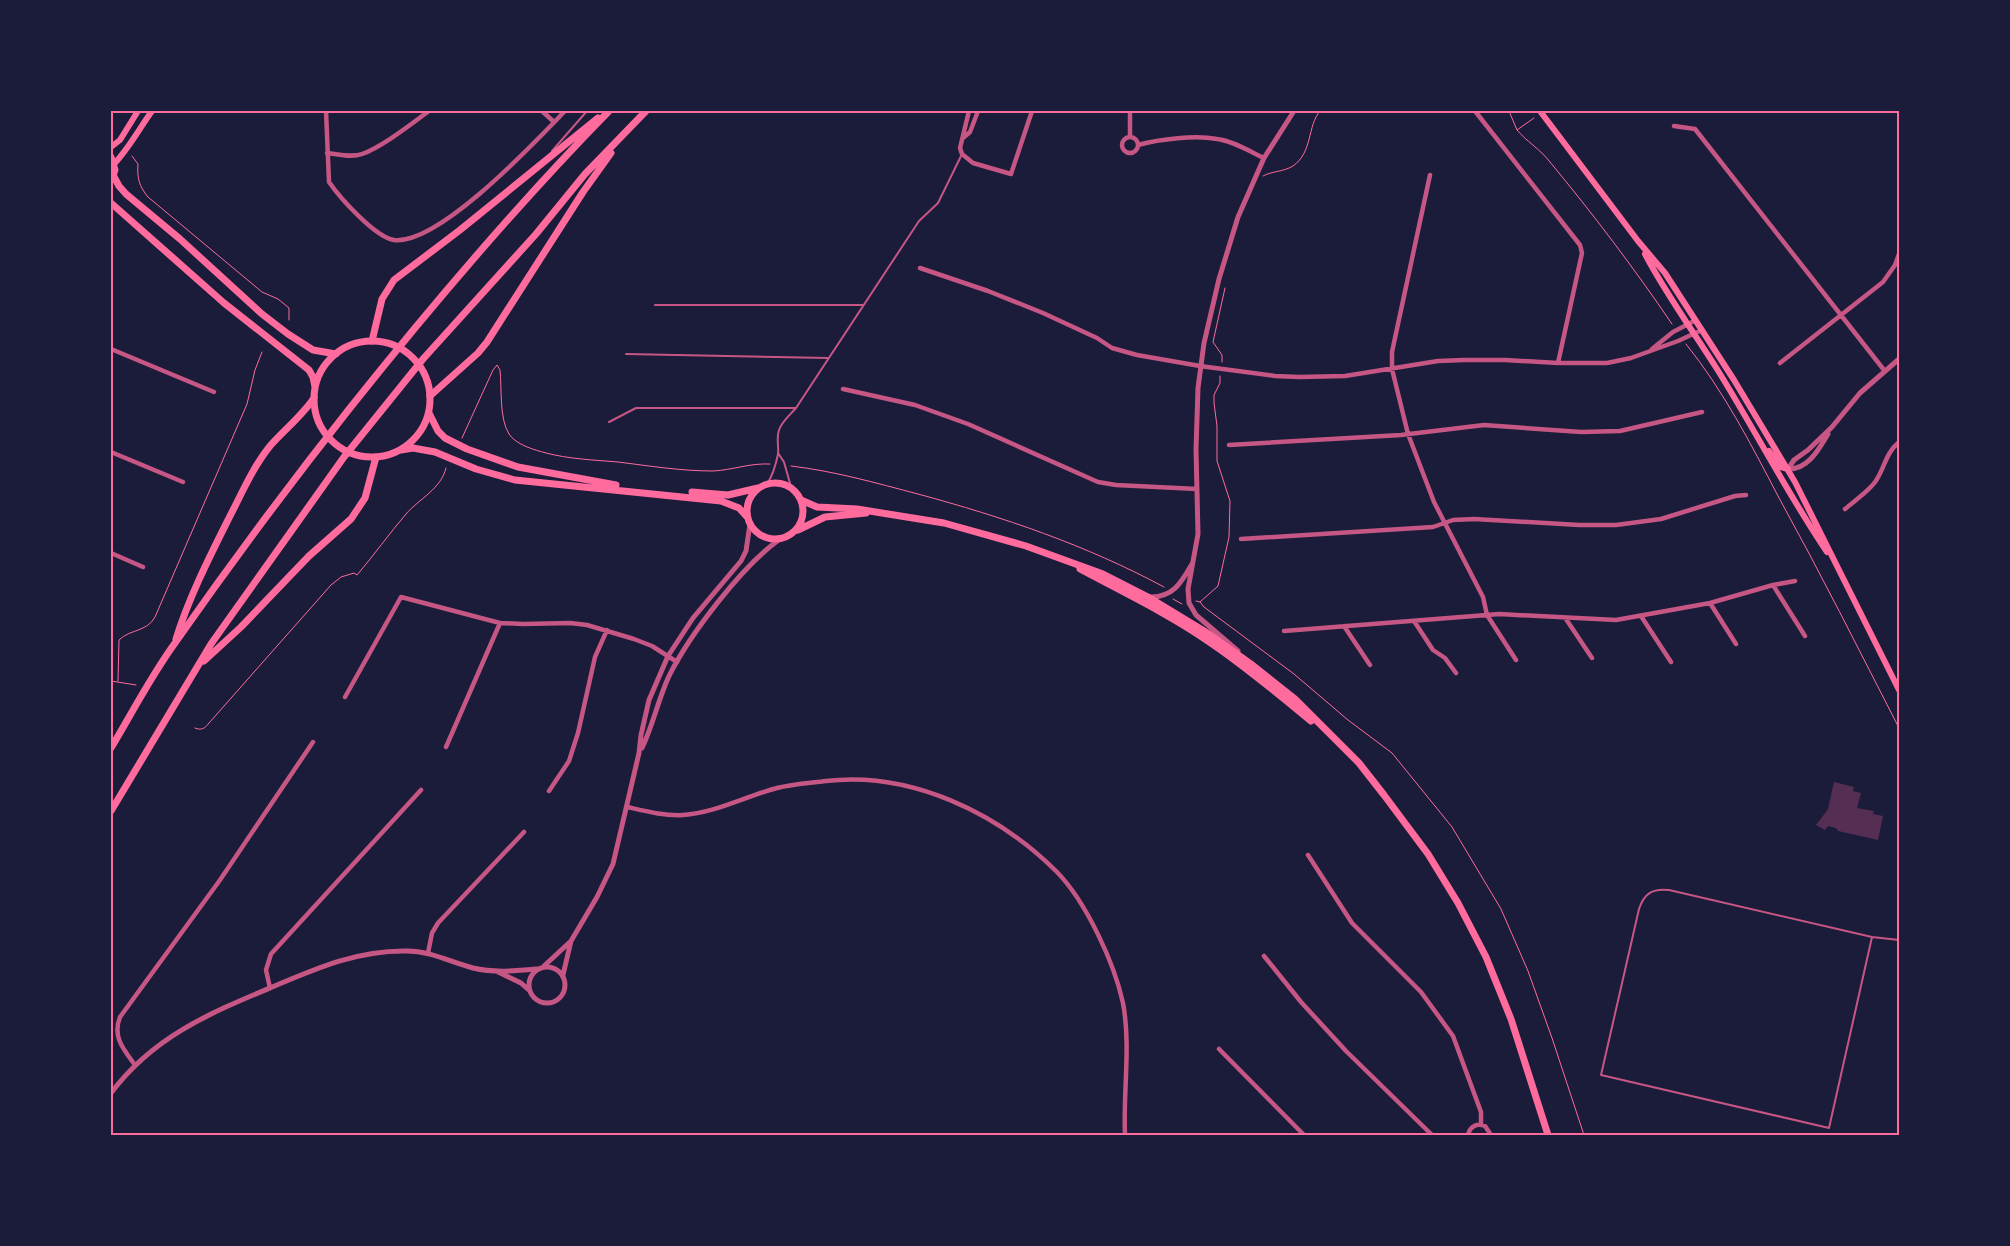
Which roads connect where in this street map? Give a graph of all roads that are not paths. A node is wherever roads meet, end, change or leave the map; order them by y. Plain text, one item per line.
1 (138, 111) edge
2 (152, 111) edge
3 (326, 111) edge
4 (429, 111) edge
5 (542, 111) edge
6 (565, 111) edge
7 (587, 111) edge
8 (608, 111) edge
9 (646, 111) edge
10 (968, 111) edge
11 (978, 111) edge
12 (1032, 111) edge
13 (1130, 111) edge
14 (1476, 111) edge
15 (1540, 111) edge
16 (1294, 112) edge
17 (554, 122) junction
18 (1674, 126) dead end
19 (626, 131) junction
20 (1130, 137) junction
21 (963, 138) junction
22 (1138, 145) junction
23 (111, 147) edge
24 (327, 153) junction
25 (962, 154) junction
26 (111, 157) edge
27 (1264, 158) junction
28 (543, 161) junction
29 (114, 164) junction
30 (1430, 175) dead end
31 (112, 177) edge
32 (111, 203) edge
33 (1638, 242) junction
34 (1899, 254) edge
35 (920, 268) dead end
36 (655, 305) dead end
37 (863, 305) junction
38 (1841, 315) junction
39 (1696, 320) junction
40 (1687, 325) junction
41 (1702, 330) junction
42 (1694, 334) junction
43 (372, 341) junction
44 (111, 349) edge
45 (1649, 351) junction
46 (336, 354) junction
47 (626, 354) dead end
48 (828, 358) junction
49 (1899, 359) edge
50 (1780, 363) dead end
51 (1558, 364) junction
52 (1200, 366) junction
53 (1392, 369) junction
54 (1884, 370) junction
55 (315, 388) junction
56 (843, 389) dead end
57 (214, 392) dead end
58 (430, 396) junction
59 (314, 398) junction
60 (796, 408) junction
61 (1702, 412) dead end
62 (429, 413) junction
63 (609, 422) dead end
64 (1748, 422) junction
65 (1832, 427) junction
66 (1408, 434) junction
67 (1899, 442) edge
68 (1229, 446) dead end
69 (401, 450) junction
70 (111, 452) edge
71 (778, 453) junction
72 (376, 457) junction
73 (1788, 470) junction
74 (183, 482) dead end
75 (767, 484) junction
76 (791, 487) junction
77 (758, 488) junction
78 (1786, 488) junction
79 (1197, 489) junction
80 (1746, 495) dead end
81 (801, 500) junction
82 (1845, 509) dead end
83 (869, 512) junction
84 (749, 521) junction
85 (1444, 523) junction
86 (795, 532) junction
87 (780, 539) junction
88 (1241, 539) dead end
89 (111, 553) edge
90 (1195, 559) junction
91 (1062, 560) junction
92 (143, 567) dead end
93 (1838, 570) junction
94 (1795, 581) dead end
95 (1773, 585) junction
96 (1148, 597) junction
97 (1710, 603) junction
98 (1487, 615) junction
99 (1641, 616) junction
100 (1566, 619) junction
101 (1414, 621) junction
102 (500, 623) junction
103 (1344, 626) junction
104 (607, 630) junction
105 (1284, 631) dead end
106 (1805, 636) dead end
107 (174, 644) junction
108 (1736, 644) dead end
109 (668, 656) junction
110 (1592, 658) dead end
111 (1516, 660) dead end
112 (677, 662) junction
113 (1671, 662) dead end
114 (1251, 664) junction
115 (1370, 665) dead end
116 (198, 666) junction
117 (1456, 674) dead end
118 (1899, 690) edge
119 (344, 697) dead end
120 (314, 742) dead end
121 (1337, 743) junction
122 (446, 747) dead end
123 (111, 748) edge
124 (639, 753) junction
125 (421, 790) dead end
126 (549, 791) dead end
127 (627, 807) junction
128 (111, 811) edge
129 (524, 832) dead end
130 (1308, 855) dead end
131 (1872, 937) junction
132 (1899, 940) edge
133 (571, 941) junction
134 (428, 953) junction
135 (1264, 956) dead end
136 (544, 966) junction
137 (537, 969) junction
138 (496, 971) junction
139 (563, 975) junction
140 (270, 988) junction
141 (530, 991) junction
142 (1219, 1049) dead end
143 (135, 1065) junction
144 (111, 1093) edge
145 (1481, 1124) junction
146 (1125, 1135) edge
147 (1304, 1135) edge
148 (1432, 1135) edge
149 (1468, 1135) edge
150 (1491, 1135) edge
151 (1548, 1135) edge

1 - 23 main road
2 - 29 main road
3 - 24 street
4 - 24 street
5 - 17 street
6 - 17 street
7 - 28 lane
8 - 28 main road
8 - 107 main road
9 - 19 main road
10 - 21 street
11 - 21 street
12 - 25 street
13 - 20 street
14 - 51 street
15 - 33 main road
16 - 27 street
17 - 24 street
18 - 38 street
19 - 58 main road
19 - 116 main road
20 - 22 street
20 - 22 street
21 - 25 street
22 - 27 street
25 - 37 lane
26 - 29 main road
27 - 52 street
28 - 43 main road
29 - 31 main road
30 - 53 street
31 - 46 main road
32 - 55 main road
33 - 39 main road
33 - 40 main road
34 - 38 street
35 - 52 street
36 - 37 lane
37 - 48 lane
38 - 50 street
38 - 54 street
39 - 40 street
39 - 41 main road
40 - 42 main road
40 - 45 street
41 - 42 street
41 - 73 main road
42 - 45 street
42 - 64 main road
43 - 46 main road
43 - 58 main road
44 - 57 street
45 - 51 street
46 - 55 main road
47 - 48 lane
48 - 60 lane
49 - 54 street
51 - 53 street
52 - 53 street
52 - 79 street
53 - 66 street
54 - 65 street
55 - 59 main road
56 - 79 street
58 - 62 main road
59 - 72 main road
59 - 107 main road
60 - 63 lane
60 - 71 lane
61 - 66 street
62 - 69 main road
62 - 77 main road
64 - 73 main road
64 - 78 main road
65 - 73 street
65 - 73 street
66 - 68 street
66 - 85 street
67 - 82 street
69 - 72 main road
69 - 84 main road
70 - 74 street
71 - 75 lane
71 - 76 lane
72 - 116 main road
73 - 78 main road
73 - 93 main road
75 - 76 main road
75 - 77 main road
76 - 81 main road
77 - 84 main road
78 - 93 main road
79 - 90 street
80 - 85 street
81 - 83 main road
81 - 86 main road
83 - 86 main road
83 - 91 main road
84 - 87 main road
84 - 109 street
85 - 88 street
85 - 98 street
86 - 87 main road
87 - 112 street
89 - 92 street
90 - 96 street
90 - 114 street
91 - 96 main road
91 - 121 main road
93 - 118 main road
94 - 95 street
95 - 97 street
95 - 106 street
96 - 114 main road
97 - 99 street
97 - 108 street
98 - 100 street
98 - 101 street
98 - 111 street
99 - 100 street
99 - 113 street
100 - 110 street
101 - 103 street
101 - 117 street
102 - 104 street
102 - 119 street
102 - 122 street
103 - 105 street
103 - 115 street
104 - 109 street
104 - 126 street
107 - 123 main road
109 - 112 street
109 - 124 street
112 - 124 street
114 - 121 main road
116 - 128 main road
120 - 143 street
121 - 151 main road
124 - 127 street
125 - 140 street
127 - 133 street
127 - 146 street
129 - 134 street
130 - 145 street
131 - 131 lane
131 - 132 lane
133 - 136 street
133 - 139 street
134 - 138 street
134 - 140 street
135 - 148 street
136 - 137 street
136 - 139 street
137 - 138 street
137 - 141 street
138 - 141 street
139 - 141 street
140 - 143 street
142 - 147 street
143 - 144 street
145 - 149 street
145 - 150 street

